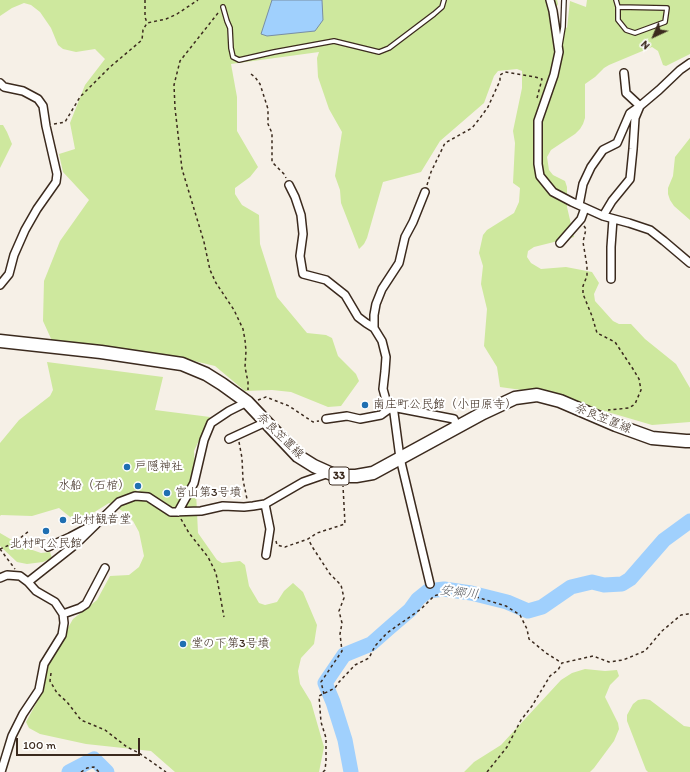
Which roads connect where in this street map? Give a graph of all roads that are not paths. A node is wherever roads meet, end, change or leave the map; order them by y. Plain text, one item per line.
1 (444, 0) edge
2 (550, 0) edge
3 (564, 0) edge
4 (616, 0) edge
5 (223, 7) road end
6 (618, 7) junction
7 (559, 52) junction
8 (690, 63) edge
9 (624, 73) dead end
10 (0, 83) edge
11 (640, 106) junction
12 (289, 185) road end
13 (425, 192) road end
14 (582, 207) junction
15 (603, 216) junction
16 (613, 219) junction
17 (560, 243) dead end
18 (690, 263) edge
19 (612, 279) dead end
20 (0, 285) edge
21 (374, 328) junction
22 (0, 341) edge
23 (247, 402) junction
24 (392, 407) junction
25 (326, 419) road end
26 (266, 422) junction
27 (457, 427) junction
28 (229, 439) dead end
29 (690, 441) edge
30 (400, 458) junction
31 (330, 473) junction
32 (265, 504) junction
33 (178, 512) junction
34 (92, 528) junction
35 (48, 547) dead end
36 (266, 555) dead end
37 (105, 568) dead end
38 (0, 578) edge
39 (28, 582) junction
40 (430, 584) dead end
41 (63, 614) junction
42 (2, 769) edge

1 - 5 lane
2 - 7 street
3 - 7 lane
4 - 6 lane
6 - 6 lane
7 - 14 street
8 - 11 street
9 - 11 street
10 - 20 street
11 - 14 street
11 - 15 street
12 - 21 street
13 - 21 street
14 - 15 street
14 - 17 street
15 - 16 street
16 - 18 street
16 - 19 street
21 - 24 street
22 - 23 main road, 奈良笠置線 / 33
23 - 26 main road, 奈良笠置線 / 33
23 - 33 street
24 - 25 street
24 - 27 street
24 - 30 street
26 - 28 street
26 - 31 main road, 奈良笠置線 / 33
27 - 29 main road, 奈良笠置線 / 33
27 - 30 main road, 奈良笠置線 / 33
30 - 31 main road, 奈良笠置線 / 33
30 - 40 street
31 - 32 street
32 - 33 street
32 - 36 street
33 - 34 street
34 - 35 street
34 - 39 street
37 - 41 street
38 - 39 street
39 - 41 street
41 - 42 street

